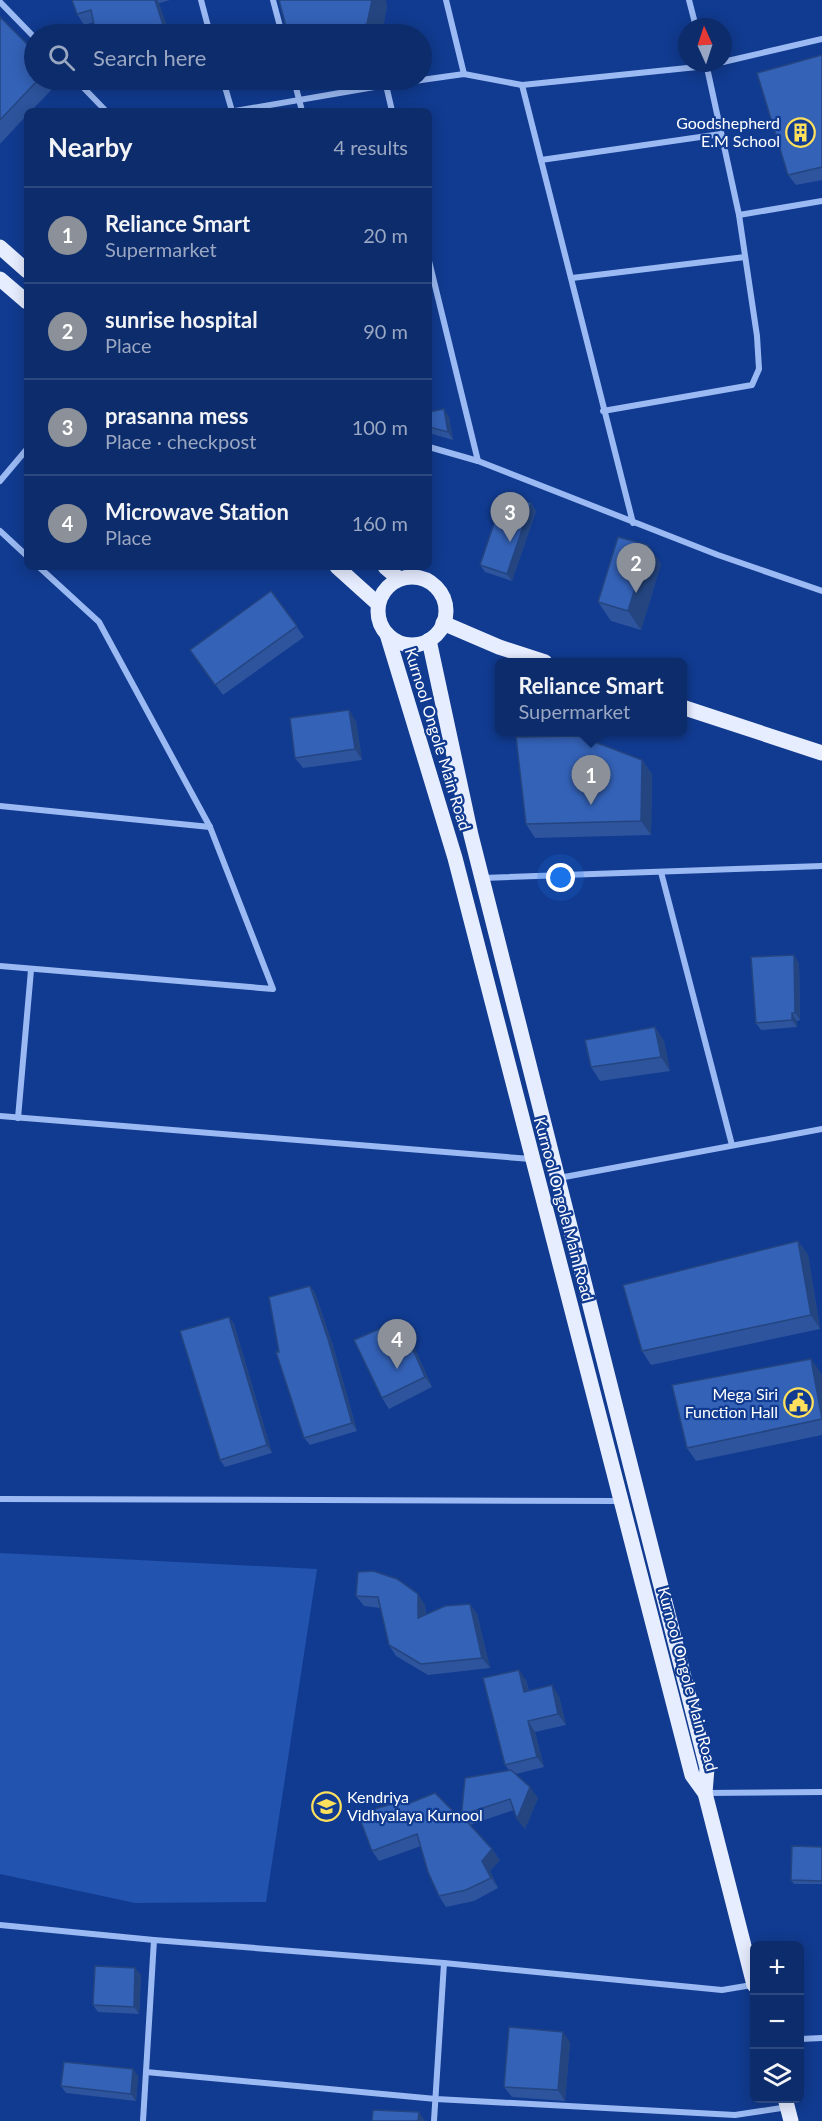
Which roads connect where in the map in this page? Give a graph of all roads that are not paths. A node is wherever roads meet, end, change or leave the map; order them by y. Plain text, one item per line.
1 (201, 0) edge
2 (273, 0) edge
3 (446, 0) edge
4 (689, 0) edge
5 (0, 2) edge
6 (694, 18) edge
7 (207, 24) edge
8 (279, 24) edge
9 (24, 27) edge
10 (822, 39) edge
11 (732, 61) edge
12 (678, 68) edge
13 (708, 72) edge
14 (464, 74) junction
15 (432, 79) edge
16 (522, 85) junction
17 (86, 90) edge
18 (226, 90) edge
19 (297, 90) edge
20 (355, 90) edge
21 (387, 90) edge
22 (299, 99) junction
23 (103, 108) edge
24 (232, 108) edge
25 (250, 108) edge
26 (301, 108) edge
27 (391, 108) edge
28 (721, 134) junction
29 (541, 160) junction
30 (822, 201) edge
31 (739, 215) junction
32 (0, 248) edge
33 (745, 257) junction
34 (24, 268) edge
35 (432, 273) edge
36 (572, 278) junction
37 (0, 279) edge
38 (24, 299) edge
39 (603, 411) junction
40 (432, 448) edge
41 (24, 453) edge
42 (478, 461) junction
43 (0, 481) edge
44 (633, 523) junction
45 (0, 531) edge
46 (24, 553) edge
47 (42, 570) edge
48 (340, 570) edge
49 (405, 574) edge
50 (822, 591) edge
51 (378, 604) junction
52 (443, 623) junction
53 (387, 634) junction
54 (429, 640) junction
55 (531, 658) edge
56 (687, 709) edge
57 (822, 753) edge
58 (0, 807) edge
59 (210, 826) junction
60 (822, 866) edge
61 (661, 872) junction
62 (482, 878) junction
63 (0, 966) edge
64 (31, 970) junction
65 (0, 1116) edge
66 (18, 1118) junction
67 (822, 1129) edge
68 (732, 1145) junction
69 (532, 1159) junction
70 (558, 1178) junction
71 (0, 1499) edge
72 (623, 1501) junction
73 (822, 1792) edge
74 (705, 1793) junction
75 (0, 1925) edge
76 (154, 1941) junction
77 (444, 1963) junction
78 (750, 1969) edge
79 (750, 1986) edge
80 (822, 2038) edge
81 (804, 2039) edge
82 (146, 2072) junction
83 (436, 2099) junction
84 (788, 2109) edge
85 (143, 2121) edge
86 (434, 2121) edge

1 - 7 street
2 - 8 street
3 - 14 street
4 - 6 street
5 - 9 street
10 - 11 street
12 - 16 street
13 - 28 street
14 - 15 street
14 - 16 street
16 - 29 street
17 - 23 street
18 - 24 street
19 - 22 street
20 - 22 street
21 - 27 street
22 - 25 street
22 - 26 street
28 - 29 street
28 - 31 street
29 - 36 street
30 - 31 street
31 - 33 street
32 - 34 main road
33 - 36 street
33 - 39 street
35 - 42 street
36 - 39 street
37 - 38 main road
39 - 44 street
40 - 42 street
41 - 43 street
42 - 44 street
44 - 50 street
45 - 46 street
47 - 59 street
48 - 51 main road
49 - 51 main road
49 - 52 main road
51 - 53 main road
52 - 54 main road
52 - 55 main road
53 - 54 main road
53 - 69 main road, Kurnool Ongole Main Road
54 - 62 main road, Kurnool Ongole Main Road
56 - 57 main road
58 - 59 street
59 - 64 street
60 - 61 street
61 - 62 street
61 - 68 street
62 - 70 main road, Kurnool Ongole Main Road
63 - 64 street
64 - 66 street
65 - 66 street
66 - 69 street
67 - 68 street
68 - 70 street
69 - 72 main road, Kurnool Ongole Main Road
70 - 74 main road, Kurnool Ongole Main Road
71 - 72 street
72 - 74 main road, Kurnool Ongole Main Road
73 - 74 street
74 - 78 main road, Kurnool Ongole Main Road
75 - 76 street
76 - 77 street
76 - 82 street
77 - 79 street
77 - 83 street
80 - 81 street
82 - 83 street
82 - 85 street
83 - 84 street
83 - 86 street

